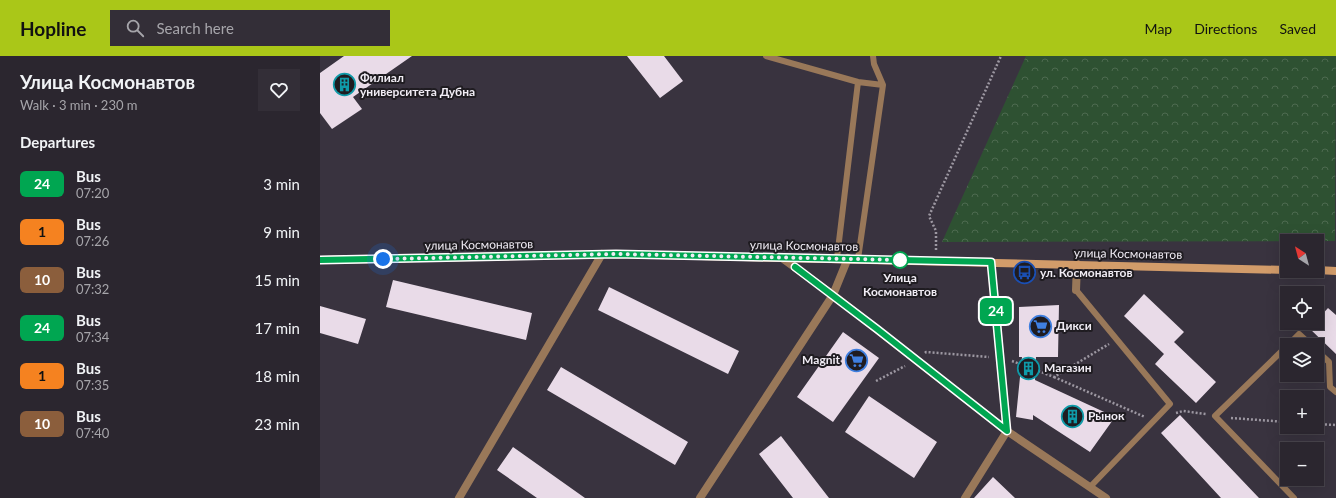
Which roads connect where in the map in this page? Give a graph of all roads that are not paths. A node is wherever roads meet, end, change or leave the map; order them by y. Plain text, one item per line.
1 (766, 56) edge
2 (873, 56) edge
3 (858, 82) junction
4 (883, 85) junction
5 (602, 254) junction
6 (782, 258) junction
7 (837, 258) junction
8 (848, 258) junction
9 (858, 259) junction
10 (320, 260) edge
11 (991, 262) junction
12 (1077, 264) junction
13 (1280, 270) edge
14 (1324, 270) edge
15 (1336, 271) edge
16 (1076, 290) joint
17 (833, 295) junction
18 (1295, 338) edge
19 (1303, 338) edge
20 (1280, 352) edge
21 (1324, 357) edge
22 (1336, 392) edge
23 (1007, 431) junction
24 (1090, 487) junction
25 (459, 498) edge
26 (700, 498) edge
27 (965, 498) edge
28 (1106, 498) edge
29 (1294, 498) edge

1 - 3 lane
2 - 4 lane
3 - 4 lane
3 - 7 lane
4 - 9 lane
5 - 6 main road, улица Космонавтов
5 - 10 main road, улица Космонавтов
5 - 25 street
6 - 7 main road, улица Космонавтов
6 - 17 street
7 - 8 main road, улица Космонавтов
8 - 9 main road, улица Космонавтов
8 - 17 street
9 - 11 main road, улица Космонавтов
11 - 12 main road, улица Космонавтов
11 - 23 street
12 - 13 main road, улица Космонавтов
12 - 16 street
14 - 15 main road
16 - 24 lane
17 - 23 street
17 - 26 street
18 - 19 lane
20 - 29 lane
21 - 22 lane
23 - 24 street
23 - 27 street
24 - 28 street

